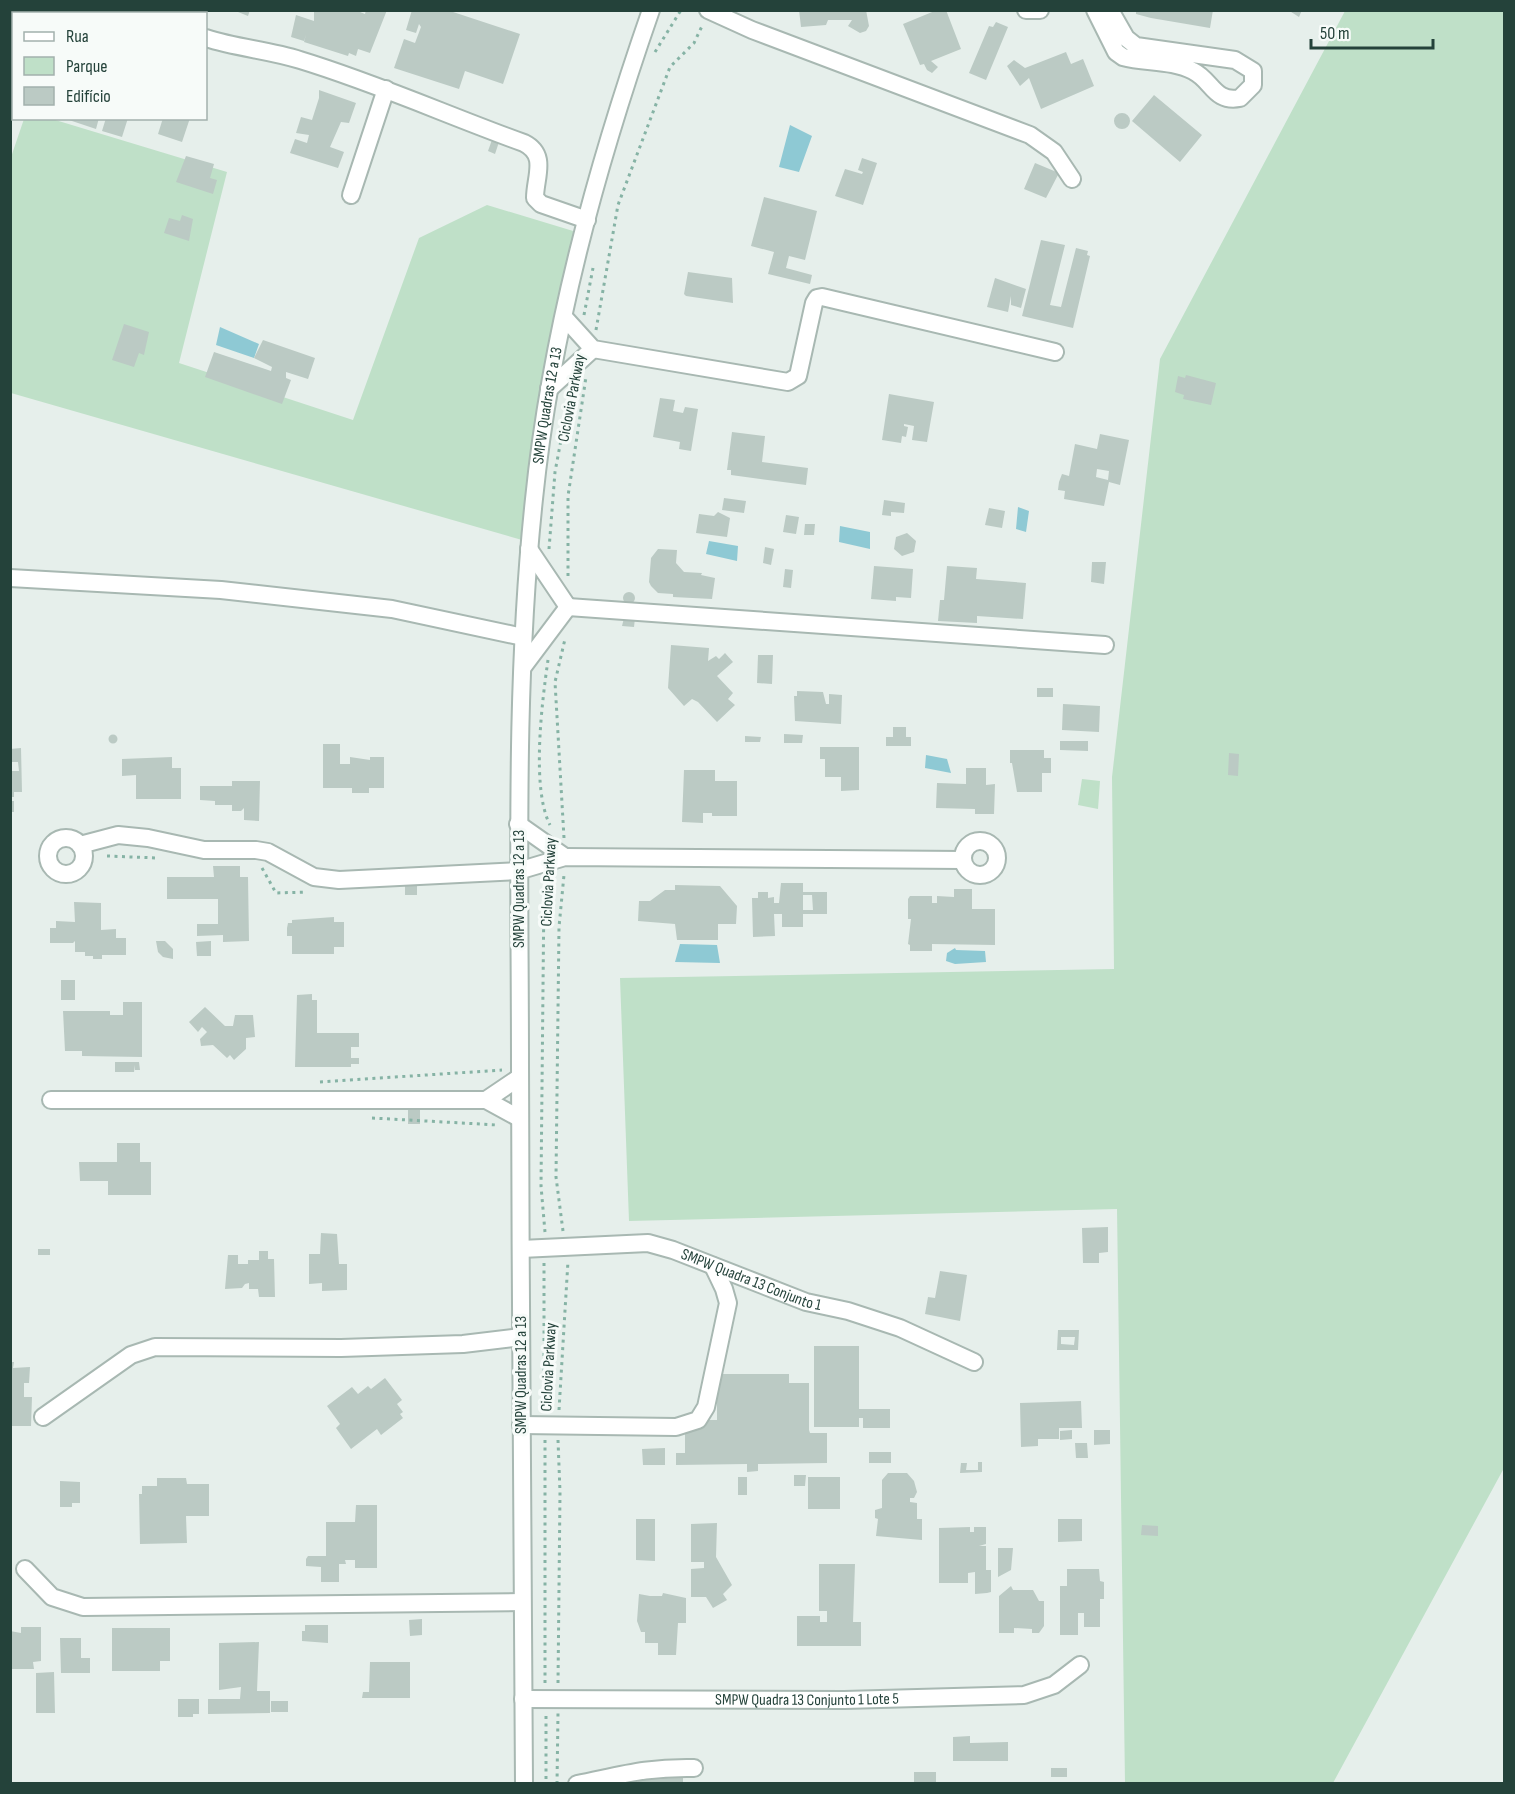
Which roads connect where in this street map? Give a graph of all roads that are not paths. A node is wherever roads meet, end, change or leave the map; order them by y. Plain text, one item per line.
1 (1026, 10) edge
2 (1040, 10) edge
3 (1095, 10) edge
4 (1110, 10) edge
5 (709, 11) edge
6 (654, 12) edge
7 (207, 38) edge
8 (386, 89) junction
9 (1072, 179) dead end
10 (351, 195) dead end
11 (587, 220) junction
12 (564, 317) junction
13 (593, 349) junction
14 (1055, 352) dead end
15 (549, 389) junction
16 (529, 549) junction
17 (10, 578) edge
18 (568, 607) junction
19 (523, 637) junction
20 (1105, 645) dead end
21 (523, 667) junction
22 (518, 824) junction
23 (80, 845) dead end
24 (565, 857) junction
25 (963, 860) dead end
26 (518, 871) junction
27 (520, 1077) junction
28 (51, 1100) dead end
29 (486, 1100) junction
30 (519, 1118) junction
31 (521, 1249) junction
32 (713, 1266) junction
33 (521, 1338) junction
34 (974, 1362) dead end
35 (43, 1417) dead end
36 (521, 1425) junction
37 (25, 1569) dead end
38 (522, 1602) junction
39 (1080, 1665) dead end
40 (523, 1699) junction
41 (694, 1768) dead end
42 (524, 1784) edge
43 (577, 1784) edge

1 - 2 street
3 - 4 street
5 - 9 street
6 - 11 street, SMPW Quadras 12 a 13
7 - 8 street
8 - 10 street
8 - 11 street
11 - 12 street, SMPW Quadras 12 a 13
12 - 13 street
12 - 15 street, SMPW Quadras 12 a 13
13 - 14 street
13 - 15 street
15 - 16 street, SMPW Quadras 12 a 13
16 - 18 street
16 - 19 street, SMPW Quadras 12 a 13
17 - 19 street
18 - 20 street
18 - 21 street
19 - 21 street, SMPW Quadras 12 a 13
21 - 22 street, SMPW Quadras 12 a 13
22 - 24 street
22 - 26 street, SMPW Quadras 12 a 13
23 - 26 street
24 - 25 street
24 - 26 street
26 - 27 street, SMPW Quadras 12 a 13
27 - 29 street
27 - 30 street, SMPW Quadras 12 a 13
28 - 29 street
29 - 30 street
30 - 31 street, SMPW Quadras 12 a 13
31 - 32 street, SMPW Quadra 13 Conjunto 1
31 - 33 street, SMPW Quadras 12 a 13
32 - 34 street, SMPW Quadra 13 Conjunto 1
32 - 36 street
33 - 35 street
33 - 36 street, SMPW Quadras 12 a 13
36 - 38 street, SMPW Quadras 12 a 13
37 - 38 street
38 - 40 street, SMPW Quadras 12 a 13
39 - 40 street, SMPW Quadra 13 Conjunto 1 Lote 5
40 - 42 street, SMPW Quadras 12 a 13
41 - 43 street

